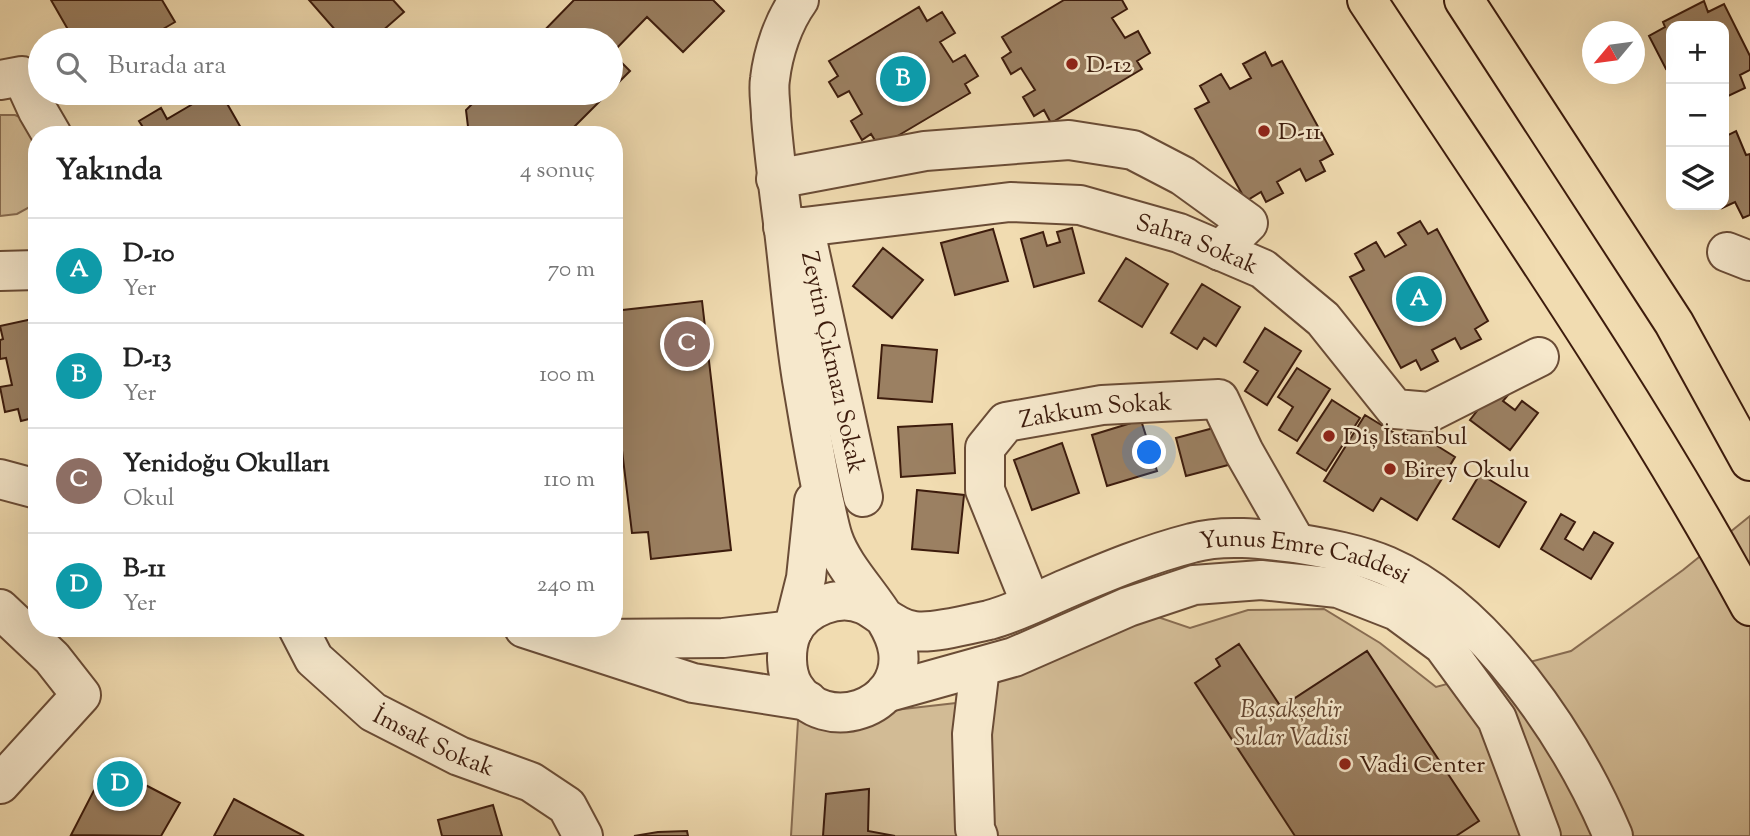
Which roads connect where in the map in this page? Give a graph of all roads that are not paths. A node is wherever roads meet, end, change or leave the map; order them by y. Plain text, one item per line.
1 (799, 0) edge
2 (1367, 0) edge
3 (1464, 0) edge
4 (0, 80) edge
5 (28, 89) edge
6 (35, 105) edge
7 (47, 126) edge
8 (776, 179) junction
9 (794, 227) junction
10 (1220, 251) junction
11 (28, 270) edge
12 (0, 271) edge
13 (1539, 357) dead end
14 (814, 455) junction
15 (1750, 460) edge
16 (0, 479) edge
17 (28, 487) edge
18 (863, 497) dead end
19 (1296, 544) junction
20 (1031, 604) junction
21 (1750, 606) edge
22 (0, 609) edge
23 (885, 620) junction
24 (793, 630) junction
25 (28, 635) edge
26 (30, 637) edge
27 (303, 637) edge
28 (556, 637) edge
29 (563, 639) junction
30 (980, 667) junction
31 (885, 693) junction
32 (808, 701) junction
33 (1551, 719) junction
34 (1518, 774) junction
35 (0, 783) edge
36 (583, 836) edge
37 (978, 836) edge
38 (1541, 836) edge
39 (1613, 836) edge

1 - 8 street
2 - 21 main road
3 - 15 main road
4 - 5 street
6 - 7 street
8 - 9 street
8 - 10 street
9 - 10 street, Sahra Sokak
9 - 14 street
9 - 18 street, Zeytin Çıkmazı Sokak
10 - 13 street, Sahra Sokak
11 - 12 street
14 - 23 street
14 - 24 street
16 - 17 street
19 - 20 street, Yunus Emre Caddesi
19 - 20 street, Zakkum Sokak
19 - 33 street, Yunus Emre Caddesi
20 - 23 street, Yunus Emre Caddesi
22 - 25 street
23 - 24 street, Yunus Emre Caddesi
23 - 31 street
24 - 29 street, Yunus Emre Caddesi
24 - 32 street
26 - 35 street
27 - 36 street, İmsak Sokak
28 - 29 street, Yunus Emre Caddesi
29 - 32 street, Yunus Emre Caddesi
30 - 31 street, Yunus Emre Caddesi
30 - 34 street, Yunus Emre Caddesi
30 - 37 street
31 - 32 street, Yunus Emre Caddesi
33 - 34 street
33 - 39 street, Yunus Emre Caddesi
34 - 38 street, Yunus Emre Caddesi

